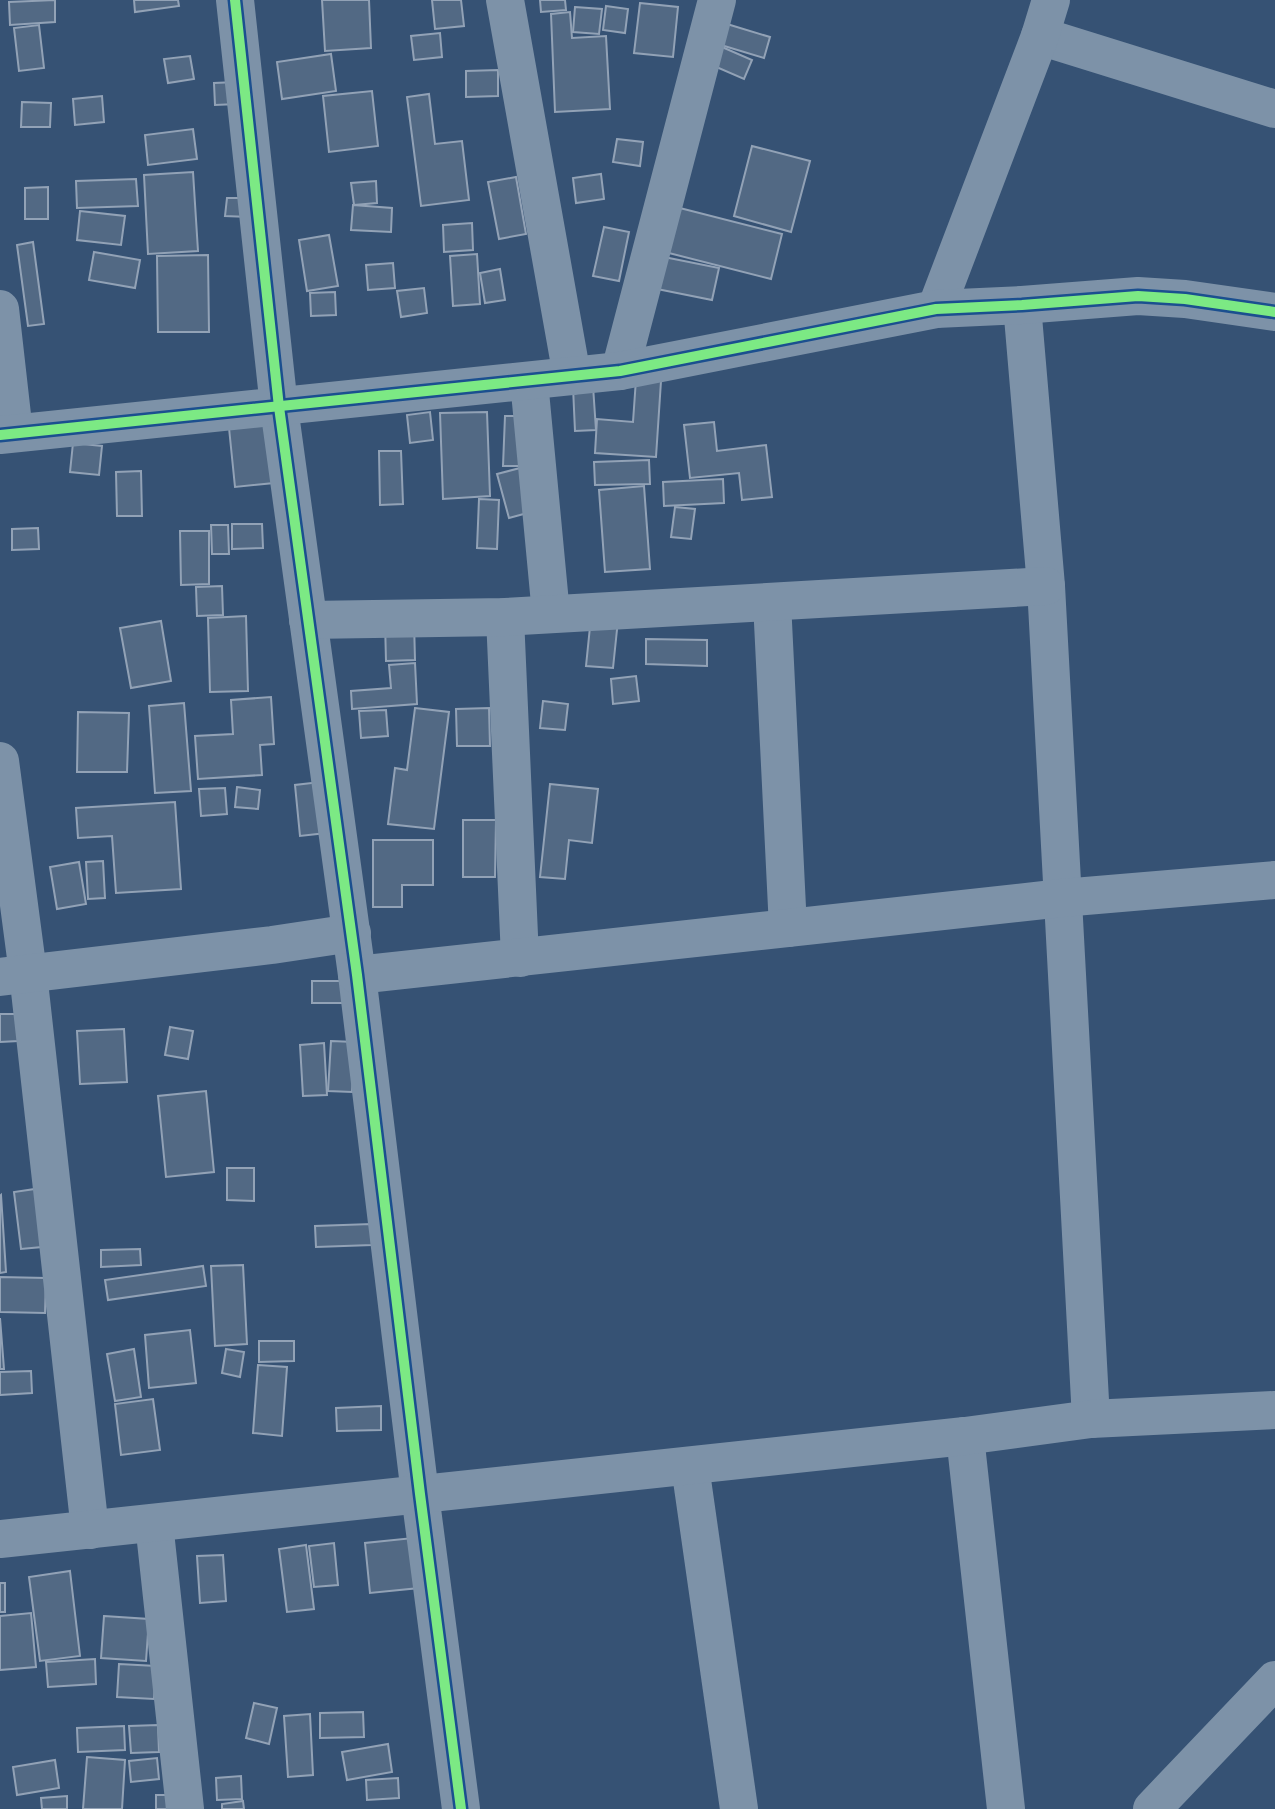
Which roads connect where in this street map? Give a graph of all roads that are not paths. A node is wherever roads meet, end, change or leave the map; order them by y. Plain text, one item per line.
1 (235, 0) edge
2 (505, 0) edge
3 (717, 0) edge
4 (1051, 0) edge
5 (1040, 36) junction
6 (1275, 109) edge
7 (1022, 306) junction
8 (0, 309) edge
9 (936, 309) junction
10 (1275, 312) edge
11 (620, 370) junction
12 (572, 376) junction
13 (529, 381) junction
14 (279, 407) junction
15 (7, 434) edge
16 (1046, 586) junction
17 (772, 602) junction
18 (551, 614) junction
19 (505, 617) junction
20 (308, 620) junction
21 (0, 761) edge
22 (1275, 880) edge
23 (1062, 898) junction
24 (788, 928) junction
25 (352, 933) junction
26 (520, 958) junction
27 (14, 975) edge
28 (357, 975) junction
29 (1275, 1410) edge
30 (1091, 1419) junction
31 (965, 1436) junction
32 (690, 1466) junction
33 (420, 1494) junction
34 (154, 1523) junction
35 (90, 1530) junction
36 (0, 1539) edge
37 (1275, 1680) edge
38 (185, 1809) edge
39 (461, 1809) edge
40 (739, 1809) edge
41 (1006, 1809) edge
42 (1152, 1809) edge

1 - 14 street
2 - 12 street
3 - 11 street
4 - 5 street
5 - 6 street
5 - 9 street
7 - 9 street
7 - 10 street
7 - 16 street
8 - 15 street
9 - 11 street
11 - 12 street
12 - 13 street
13 - 14 street
13 - 18 street
14 - 15 street
14 - 20 street
16 - 17 street
16 - 23 street
17 - 18 street
17 - 24 street
18 - 19 street
19 - 20 street
19 - 26 street
20 - 25 street
21 - 27 street
22 - 23 street
23 - 24 street
23 - 30 street
24 - 26 street
25 - 27 street
25 - 28 street
26 - 28 street
27 - 35 street
28 - 33 street
29 - 30 street
30 - 31 street
31 - 32 street
31 - 41 street
32 - 33 street
32 - 40 street
33 - 34 street
33 - 39 street
34 - 35 street
34 - 38 street
35 - 36 street
37 - 42 street

